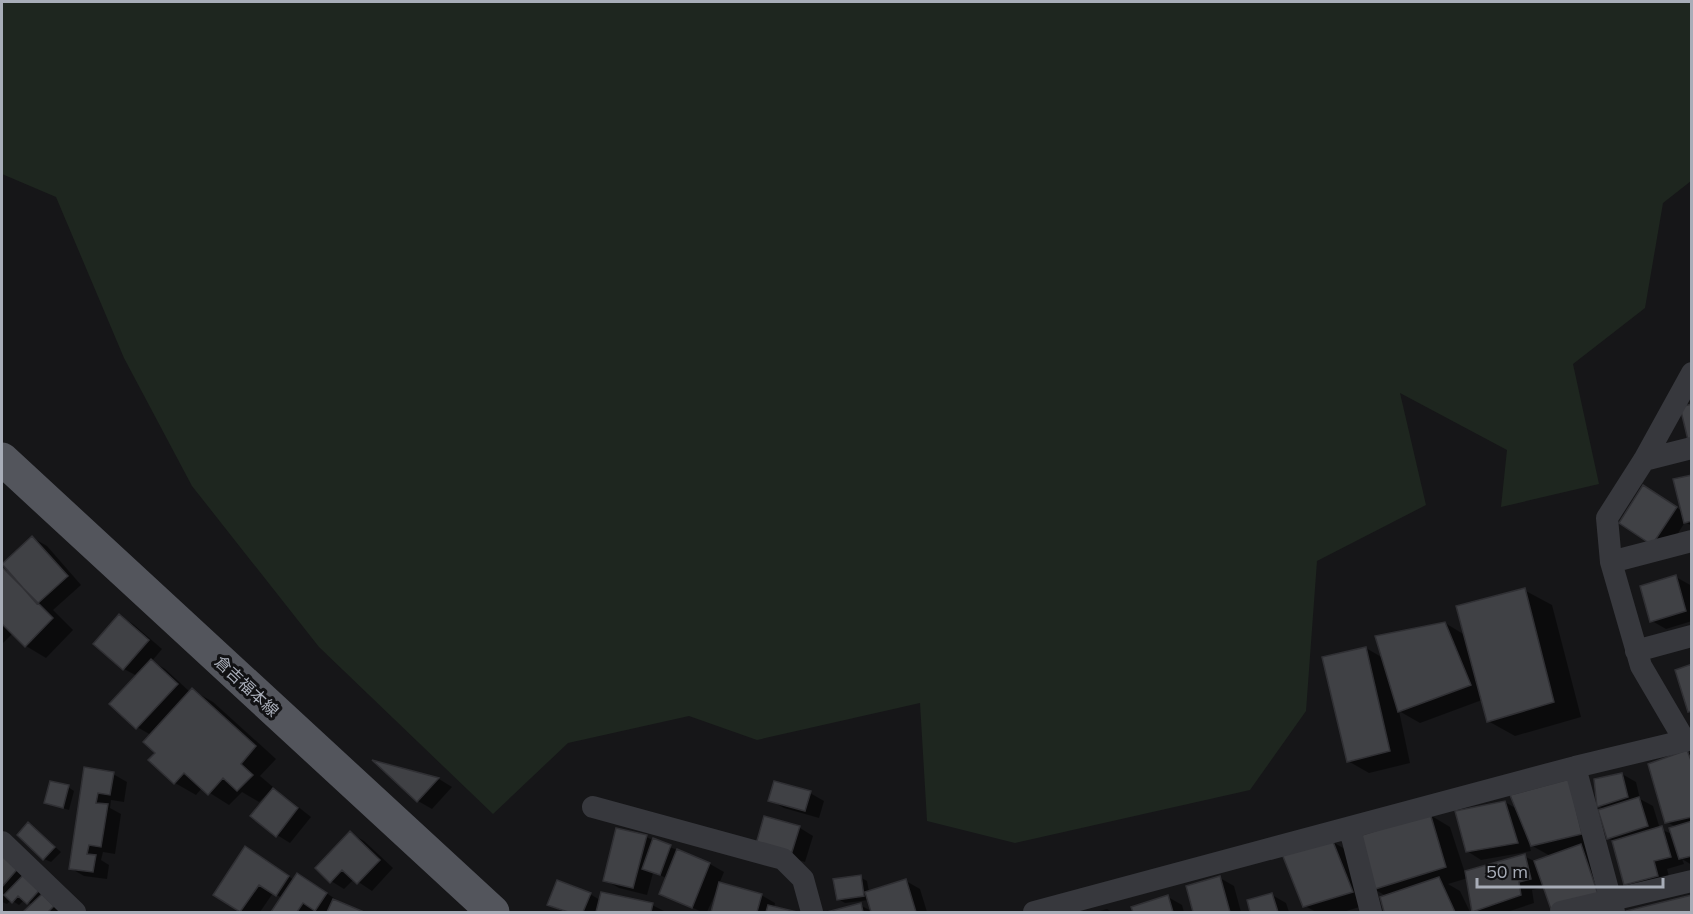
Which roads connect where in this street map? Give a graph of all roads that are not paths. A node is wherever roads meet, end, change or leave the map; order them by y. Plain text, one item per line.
1 (1692, 373) edge
2 (1692, 448) edge
3 (2, 459) edge
4 (1644, 460) junction
5 (1692, 541) edge
6 (1611, 562) junction
7 (1692, 636) edge
8 (1636, 651) junction
9 (1689, 740) edge
10 (1575, 767) junction
11 (593, 807) dead end
12 (1350, 829) junction
13 (2, 842) edge
14 (1692, 880) edge
15 (1613, 906) edge
16 (75, 912) edge
17 (493, 912) edge
18 (812, 912) edge
19 (1034, 912) edge
20 (1371, 912) edge
21 (1561, 912) edge

1 - 4 street
2 - 4 street
3 - 17 main road, 倉吉福本線
4 - 6 street
5 - 6 street
6 - 8 street
7 - 8 street
8 - 9 street
9 - 10 street
10 - 12 street
10 - 15 street
11 - 18 street
12 - 19 street
12 - 20 street
13 - 16 street
14 - 15 street
15 - 21 street

